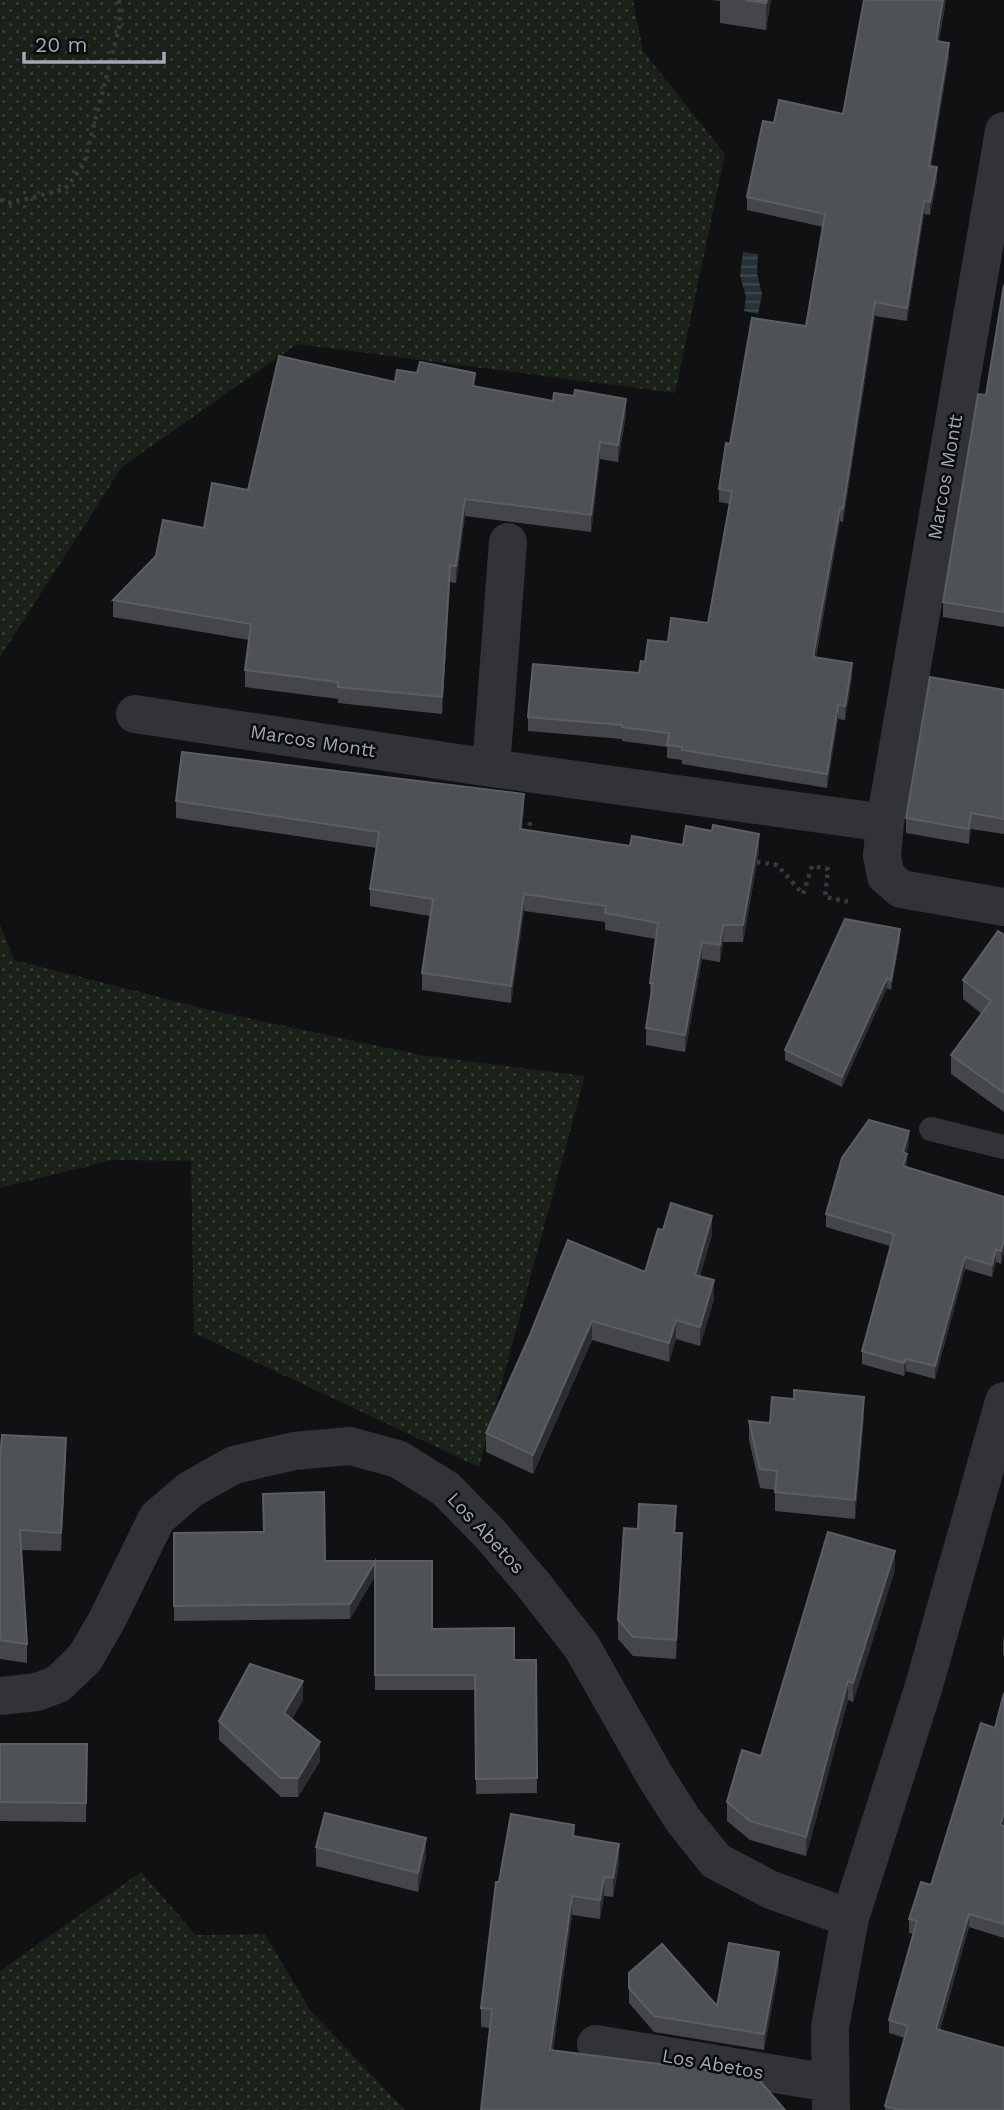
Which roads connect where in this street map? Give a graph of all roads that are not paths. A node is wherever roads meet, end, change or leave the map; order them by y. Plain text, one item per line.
1 (1004, 131) edge
2 (508, 542) dead end
3 (135, 714) dead end
4 (491, 768) junction
5 (885, 823) junction
6 (1004, 907) edge
7 (931, 1129) dead end
8 (1004, 1147) edge
9 (1004, 1401) edge
10 (0, 1696) edge
11 (850, 1918) junction
12 (596, 2044) dead end
13 (830, 2097) edge

1 - 5 street, Marcos Montt
2 - 4 street
3 - 4 street, Marcos Montt
4 - 5 street, Marcos Montt
5 - 6 street, Marcos Montt
7 - 8 lane
9 - 11 street, Los Abetos
10 - 11 street, Los Abetos
11 - 13 street, Los Abetos
12 - 13 street, Los Abetos

